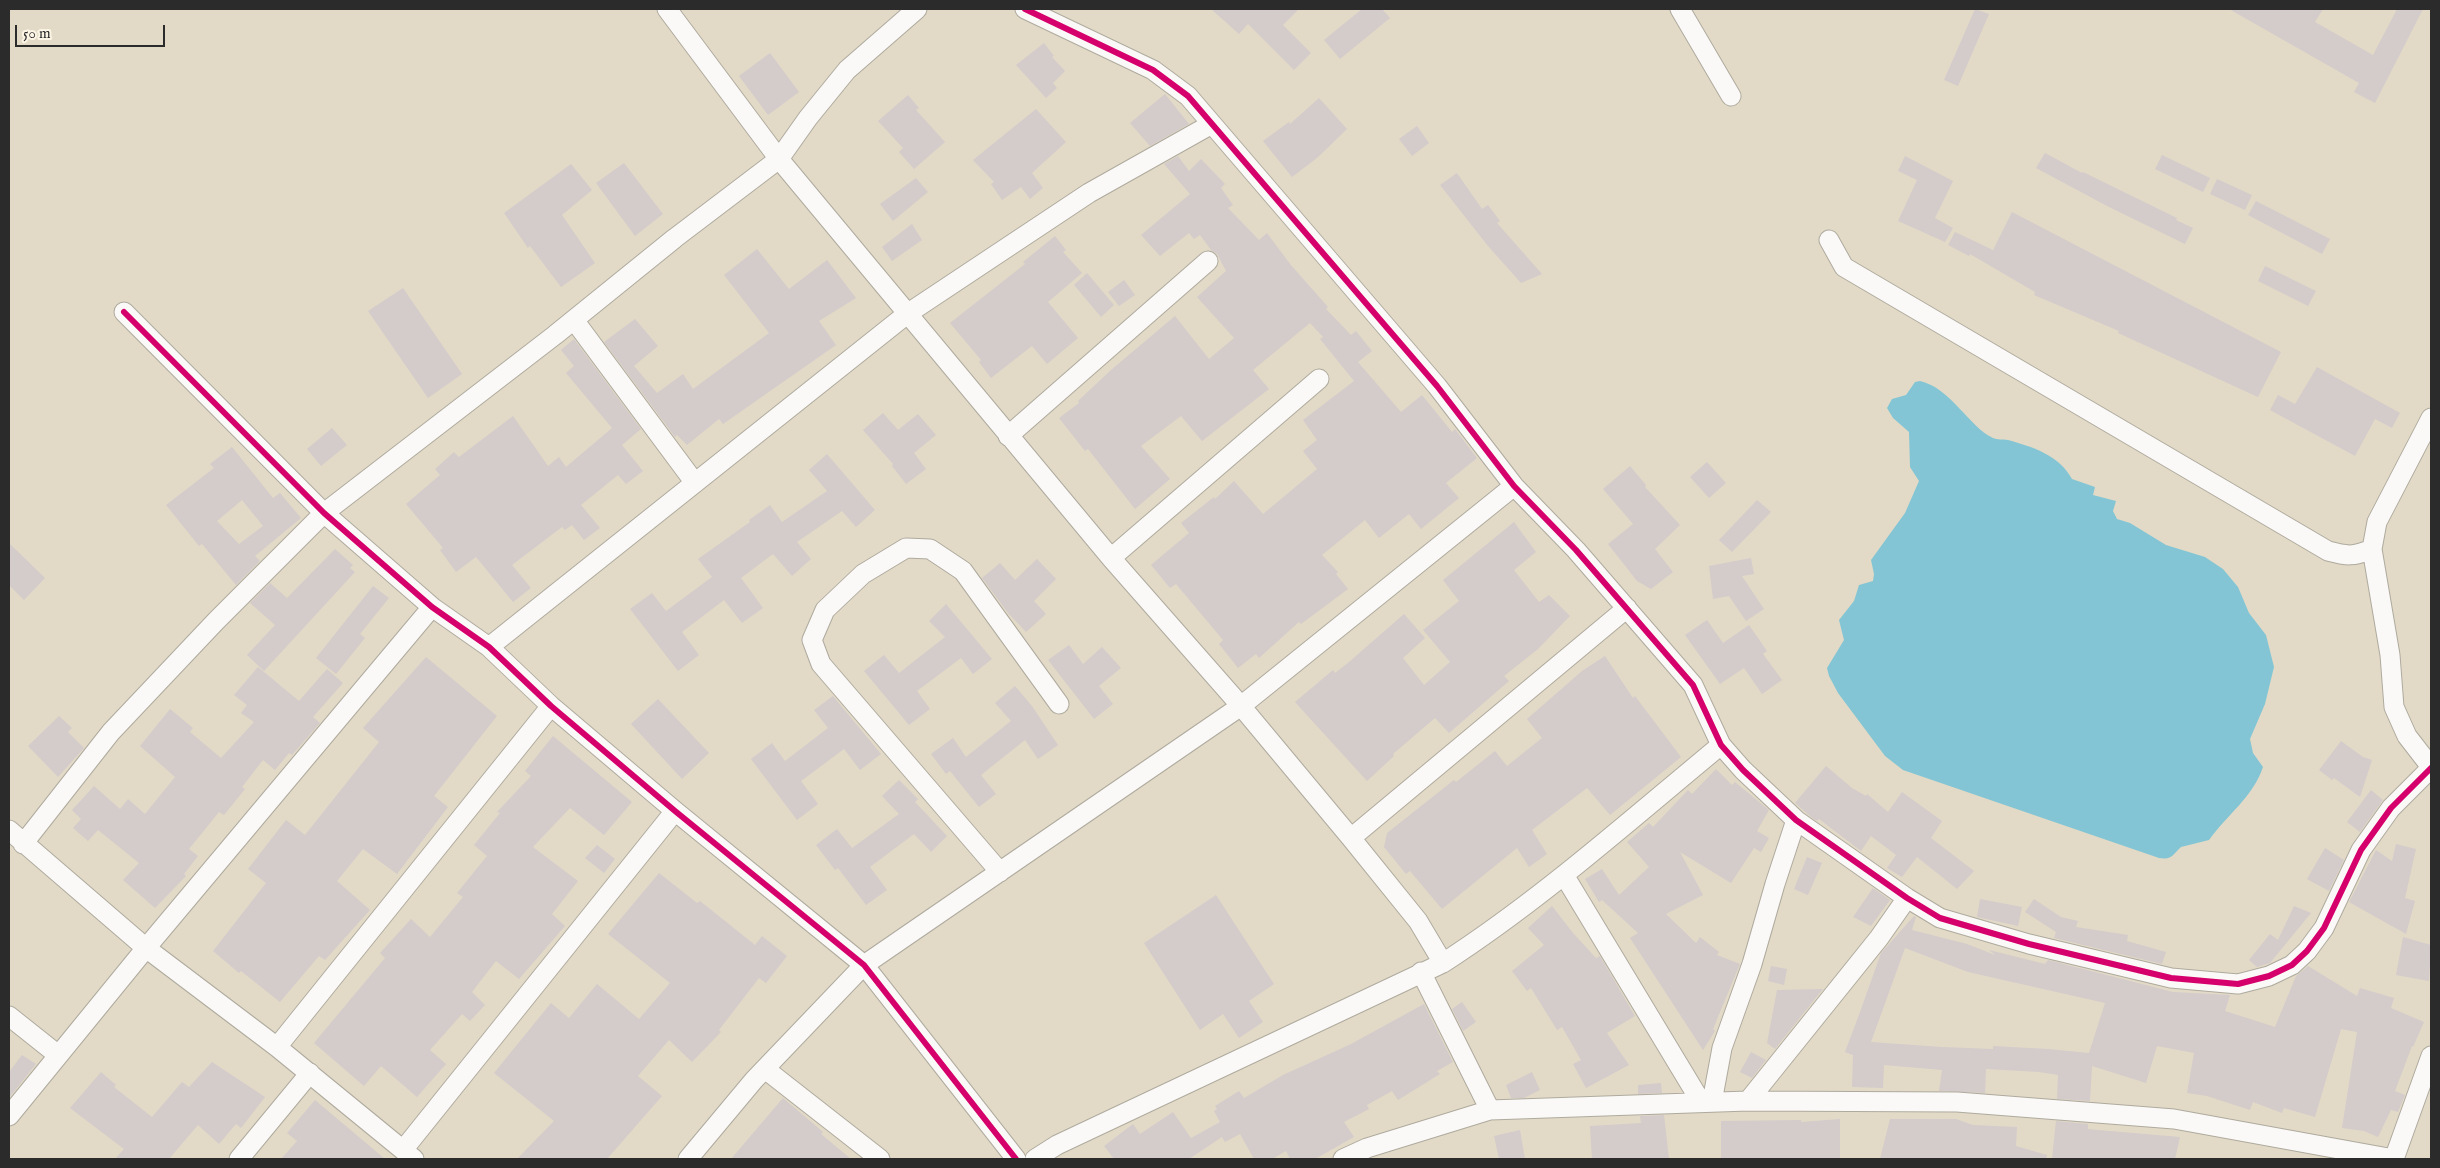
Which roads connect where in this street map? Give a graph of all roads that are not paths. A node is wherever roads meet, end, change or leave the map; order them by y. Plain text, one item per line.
1 (667, 9) edge
2 (917, 9) edge
3 (1025, 9) edge
4 (1680, 9) edge
5 (1731, 96) dead end
6 (1210, 125) junction
7 (779, 158) junction
8 (1829, 240) dead end
9 (1208, 261) dead end
10 (124, 312) dead end
11 (907, 314) junction
12 (574, 320) junction
13 (1319, 378) dead end
14 (2431, 418) edge
15 (1008, 436) junction
16 (695, 483) junction
17 (1514, 486) junction
18 (324, 513) junction
19 (2372, 549) junction
20 (1110, 558) junction
21 (432, 606) junction
22 (1627, 608) junction
23 (489, 647) junction
24 (1059, 704) dead end
25 (551, 706) junction
26 (1241, 706) junction
27 (1721, 745) junction
28 (2431, 767) edge
29 (675, 811) junction
30 (1796, 820) junction
31 (9, 830) edge
32 (1351, 838) junction
33 (23, 844) junction
34 (1000, 872) junction
35 (1564, 875) junction
36 (1906, 898) junction
37 (146, 948) junction
38 (1443, 963) junction
39 (864, 965) junction
40 (1421, 972) junction
41 (9, 1016) edge
42 (277, 1047) junction
43 (58, 1055) junction
44 (2431, 1056) edge
45 (765, 1069) junction
46 (310, 1073) junction
47 (1748, 1101) junction
48 (1707, 1102) junction
49 (1490, 1110) junction
50 (9, 1116) edge
51 (408, 1155) edge
52 (239, 1159) edge
53 (688, 1159) edge
54 (880, 1159) edge
55 (1016, 1159) edge
56 (1035, 1159) edge
57 (1344, 1159) edge
58 (2394, 1159) edge

1 - 7 street
2 - 7 street
3 - 6 street
4 - 5 street
6 - 11 street
6 - 17 street
7 - 11 street
7 - 12 street
8 - 19 street
9 - 15 street
10 - 18 street
11 - 15 street
11 - 16 street
12 - 16 street
12 - 18 street
13 - 20 street
14 - 19 street
15 - 20 street
16 - 23 street
17 - 22 street
17 - 26 street
18 - 21 street
18 - 33 street
19 - 28 street
20 - 26 street
21 - 23 street
21 - 37 street
22 - 27 street
22 - 32 street
23 - 25 street
24 - 34 street
25 - 29 street
25 - 42 street
26 - 32 street
26 - 34 street
27 - 30 street
27 - 35 street
28 - 36 street
29 - 39 street
29 - 51 street
30 - 36 street
30 - 48 street
31 - 33 street
32 - 38 street
33 - 37 street
34 - 39 street
35 - 38 street
35 - 48 street
36 - 47 street
37 - 42 street
37 - 43 street
38 - 40 street
39 - 45 street
39 - 55 street
40 - 49 street
40 - 56 street
41 - 43 street
42 - 46 street
43 - 50 street
44 - 58 street
45 - 53 street
45 - 54 street
46 - 51 street
46 - 52 street
47 - 48 street
47 - 58 street
48 - 49 street
49 - 57 street

